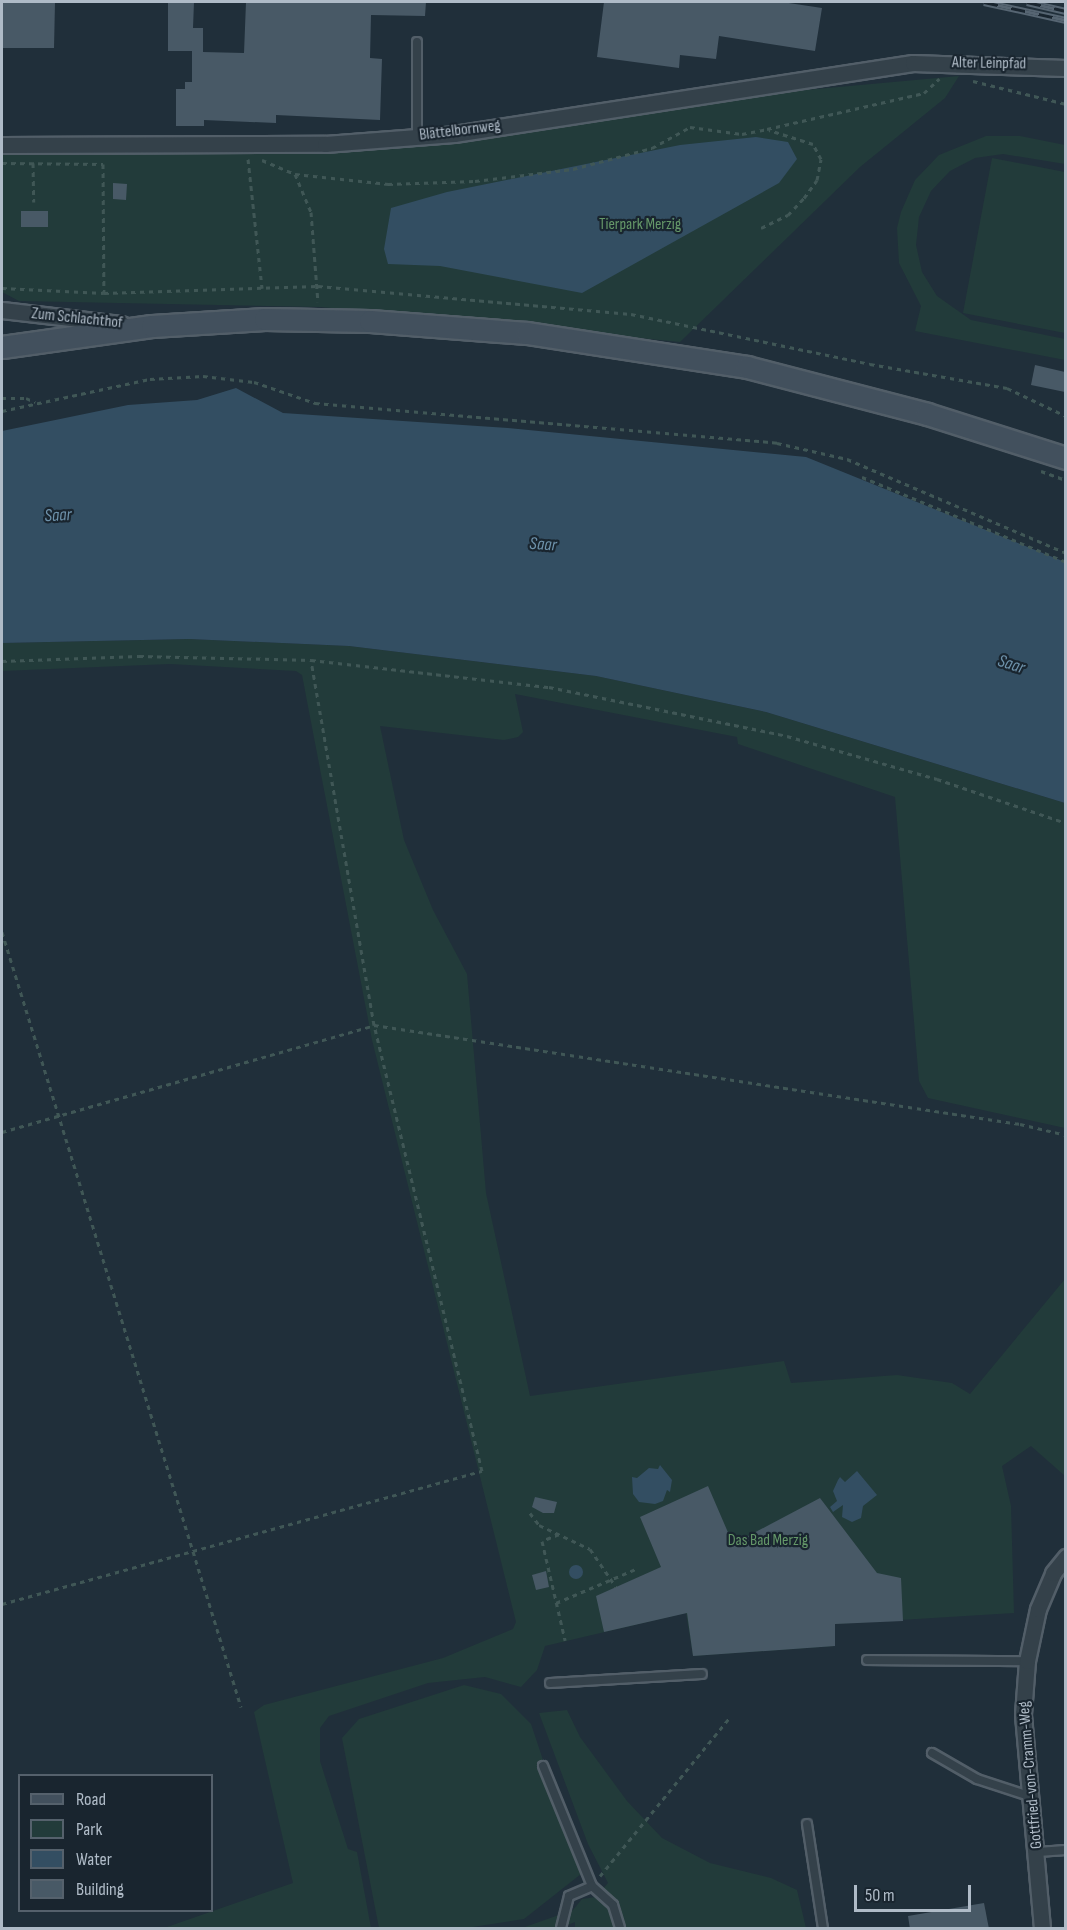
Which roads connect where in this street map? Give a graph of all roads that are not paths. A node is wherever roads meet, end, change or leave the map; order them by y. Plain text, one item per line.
1 (417, 42) dead end
2 (913, 63) joint
3 (1065, 68) edge
4 (417, 137) junction
5 (2, 145) edge
6 (2, 310) edge
7 (152, 326) junction
8 (2, 347) edge
9 (1065, 458) edge
10 (1065, 1557) edge
11 (867, 1660) dead end
12 (1027, 1661) junction
13 (702, 1674) dead end
14 (550, 1683) dead end
15 (932, 1753) dead end
16 (543, 1766) dead end
17 (1032, 1797) junction
18 (807, 1824) dead end
19 (1065, 1850) edge
20 (1038, 1852) junction
21 (592, 1886) junction
22 (561, 1929) edge
23 (620, 1929) edge
24 (823, 1929) edge
25 (1042, 1929) edge

1 - 4 lane
2 - 3 street, Alter Leinpfad
2 - 4 street, Blättelbornweg
4 - 5 street, Blättelbornweg
6 - 7 street, Zum Schlachthof
7 - 8 main road
7 - 9 main road
10 - 12 street, Gottfried-von-Cramm-Weg
11 - 12 lane
12 - 17 street, Gottfried-von-Cramm-Weg
13 - 14 lane
15 - 17 lane
16 - 21 lane
17 - 20 street, Gottfried-von-Cramm-Weg
18 - 24 lane
19 - 20 lane
20 - 25 street, Gottfried-von-Cramm-Weg
21 - 22 lane
21 - 23 lane

